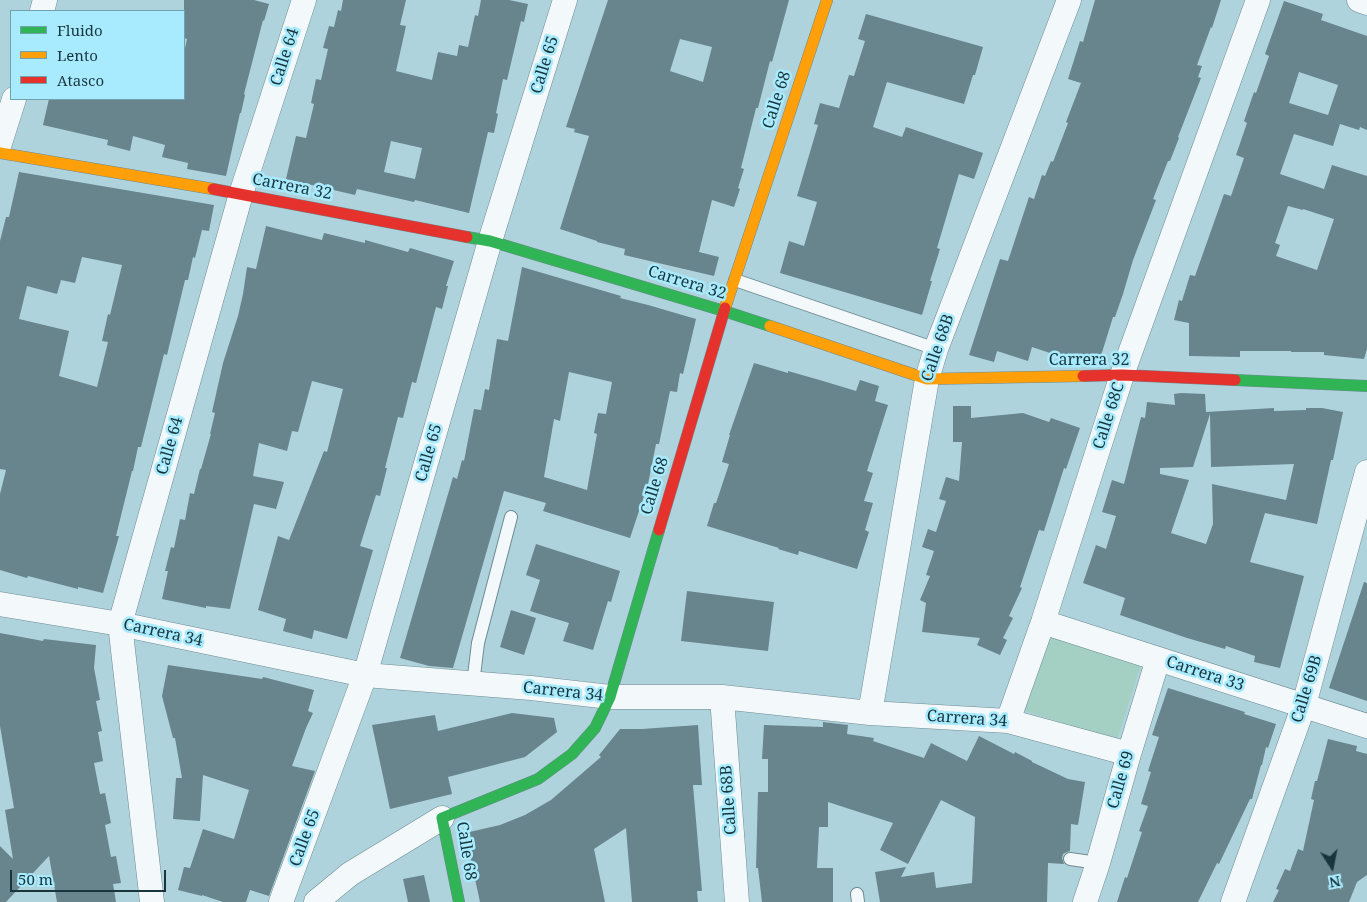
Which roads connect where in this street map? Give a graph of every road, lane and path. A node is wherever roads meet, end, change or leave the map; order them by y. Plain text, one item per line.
1 (304, 0) edge
2 (565, 0) edge
3 (826, 0) edge
4 (1069, 0) edge
5 (1258, 0) edge
6 (1359, 0) edge
7 (1367, 3) edge
8 (14, 100) edge
9 (0, 143) edge
10 (0, 153) edge
11 (241, 194) junction
12 (490, 242) junction
13 (735, 280) junction
14 (724, 311) junction
15 (936, 349) junction
16 (1122, 376) junction
17 (926, 379) junction
18 (1367, 386) edge
19 (1367, 472) edge
20 (511, 517) dead end
21 (0, 604) edge
22 (1044, 622) junction
23 (120, 624) junction
24 (1158, 659) junction
25 (365, 675) junction
26 (473, 684) junction
27 (610, 697) junction
28 (722, 697) junction
29 (1304, 705) junction
30 (870, 713) junction
31 (1008, 721) junction
32 (1367, 726) edge
33 (1128, 754) junction
34 (442, 818) junction
35 (1070, 859) dead end
36 (1098, 863) junction
37 (152, 902) edge
38 (281, 902) edge
39 (316, 902) edge
40 (459, 902) edge
41 (737, 902) edge
42 (1085, 902) edge
43 (1233, 902) edge

1 - 11 street, Calle 64
2 - 12 street, Calle 65
3 - 13 street, Calle 68
4 - 15 street, Calle 68B
5 - 16 street, Calle 68C
6 - 7 street
8 - 9 street
10 - 11 street, Carrera 32
11 - 12 street, Carrera 32
11 - 23 street, Calle 64
12 - 14 street, Carrera 32
12 - 25 street, Calle 65
13 - 14 street, Calle 68
13 - 15 lane
14 - 17 street, Carrera 32
14 - 27 street, Calle 68
15 - 17 street, Calle 68B
16 - 17 street, Carrera 32
16 - 18 street, Carrera 32
16 - 22 street, Calle 68C
17 - 30 street, Calle 68B
19 - 29 street, Calle 69B
20 - 26 lane
21 - 23 street, Carrera 34
22 - 24 street, Carrera 33
22 - 31 street, Calle 68C
23 - 25 street, Carrera 34
23 - 37 street, Calle 64
24 - 29 street, Carrera 33
24 - 33 street, Calle 69
25 - 26 street, Carrera 34
25 - 38 street, Calle 65
26 - 27 street, Carrera 34
27 - 28 street, Carrera 34
27 - 34 street, Calle 68
28 - 30 street, Carrera 34
28 - 41 street, Calle 68B
29 - 32 street, Carrera 33
29 - 43 street, Calle 69B
30 - 31 street, Carrera 34
31 - 33 street, Carrera 34
33 - 36 street, Calle 69
34 - 39 street
34 - 40 street, Calle 68
35 - 36 lane
36 - 42 street, Calle 69

